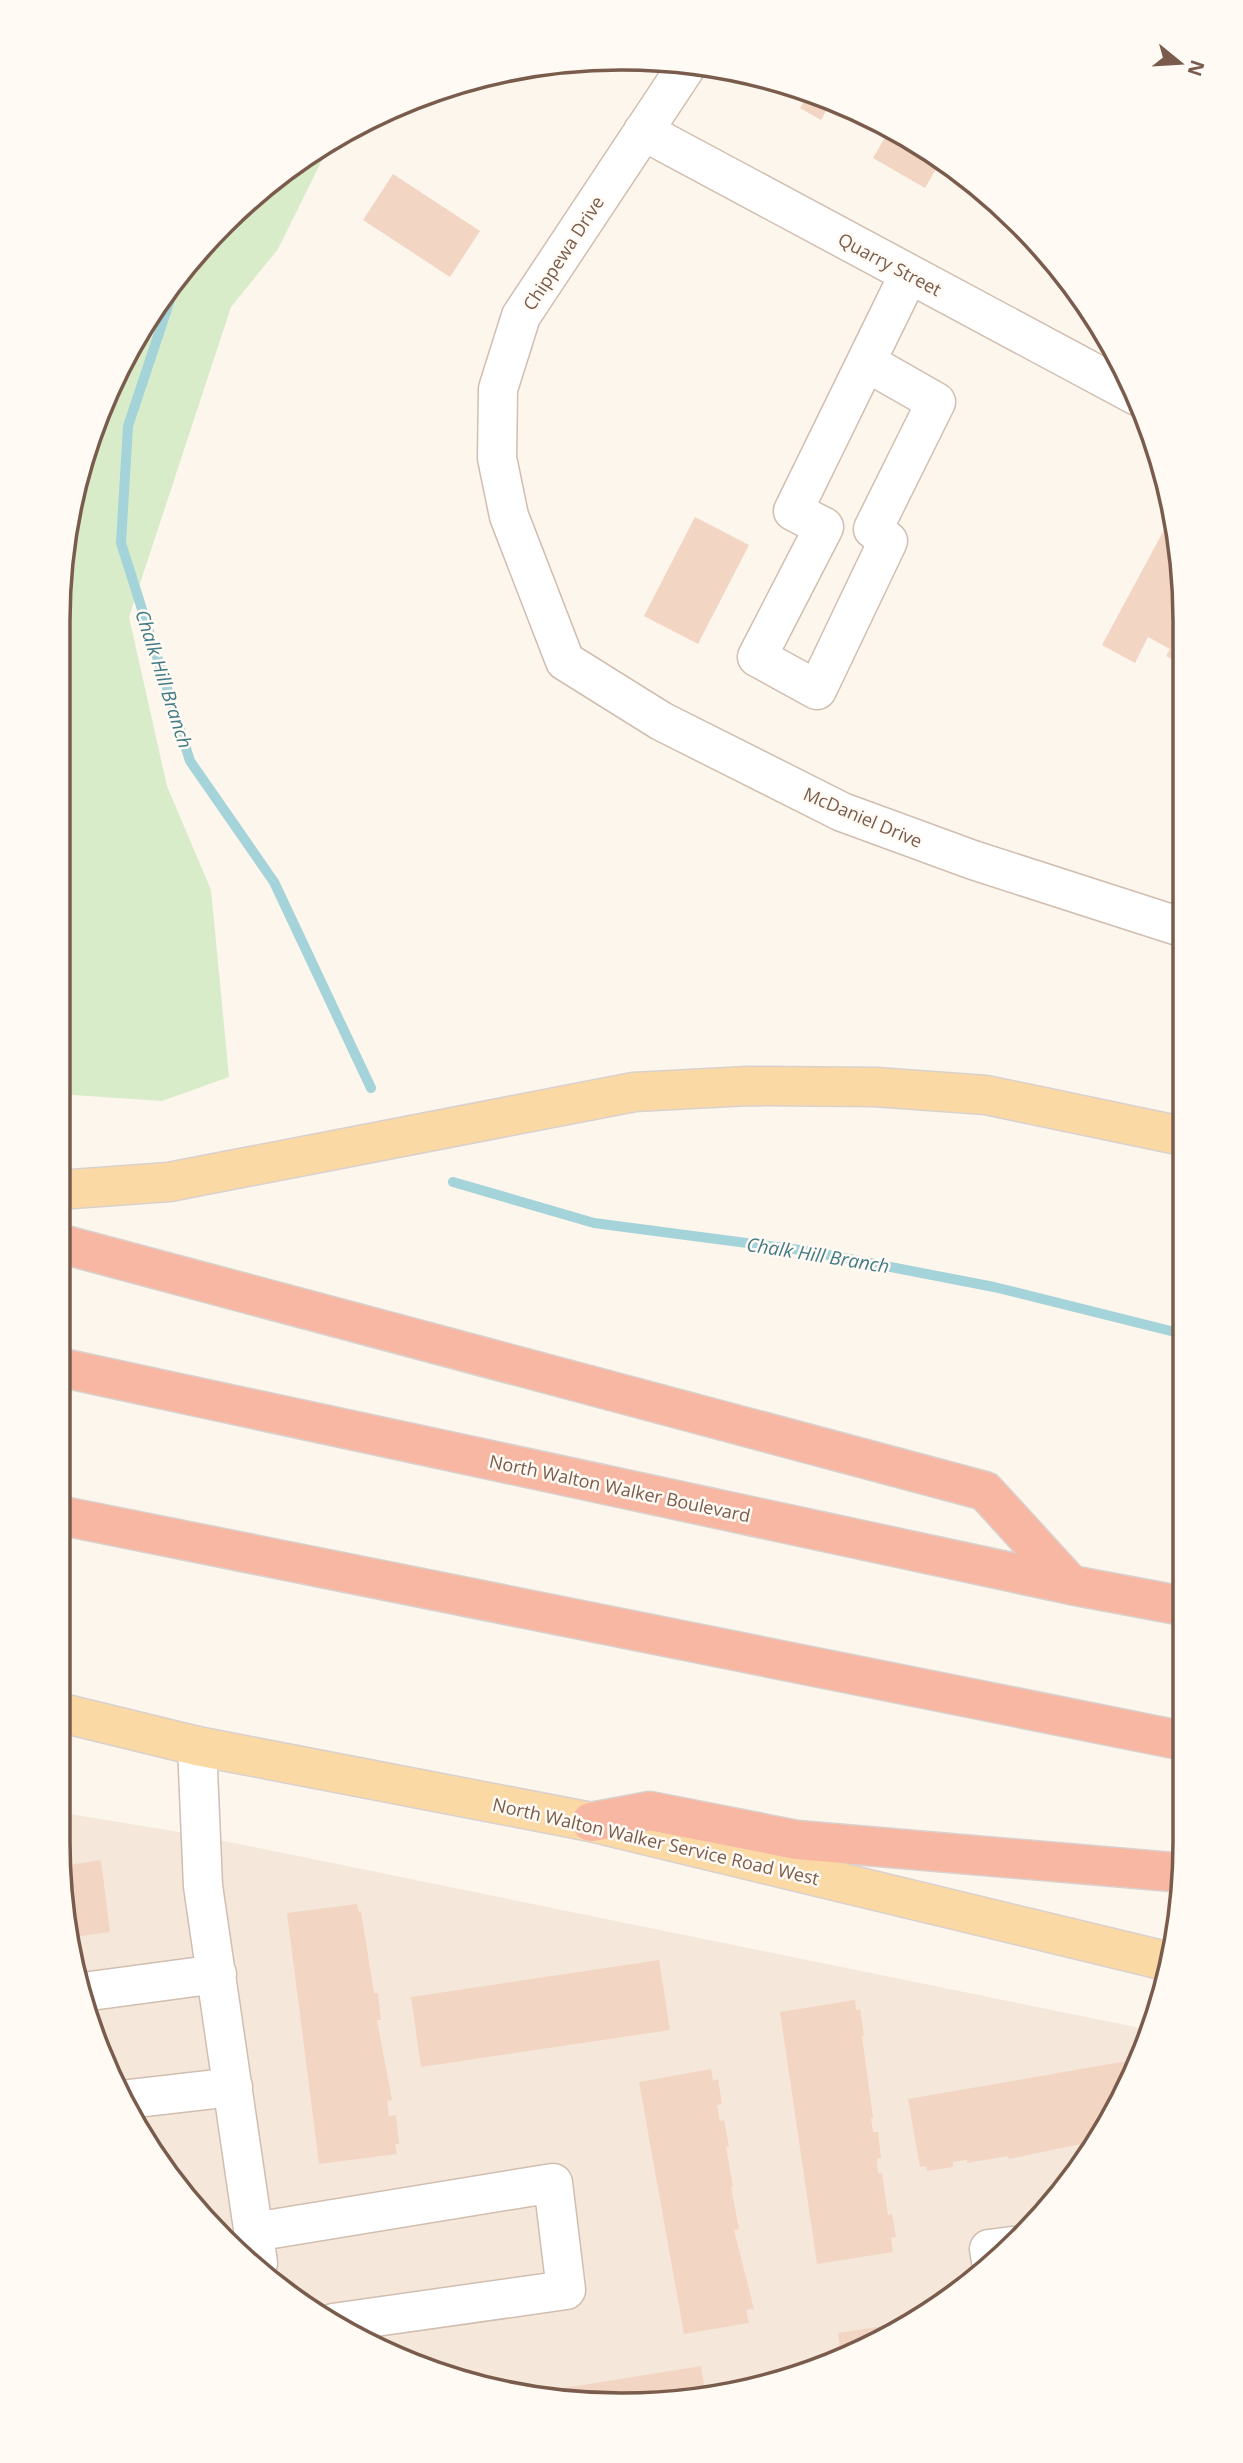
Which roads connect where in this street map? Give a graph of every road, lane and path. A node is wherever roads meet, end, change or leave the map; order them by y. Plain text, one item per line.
1 (681, 74) edge
2 (643, 131) junction
3 (909, 274) junction
4 (866, 362) junction
5 (1120, 387) edge
6 (565, 661) joint
7 (1173, 924) edge
8 (1173, 1134) edge
9 (70, 1189) edge
10 (70, 1246) edge
11 (70, 1370) edge
12 (70, 1517) edge
13 (1071, 1585) junction
14 (1173, 1604) edge
15 (70, 1715) edge
16 (1173, 1739) edge
17 (197, 1746) junction
18 (591, 1822) junction
19 (1172, 1872) edge
20 (1160, 1959) edge
21 (218, 1974) junction
22 (91, 1991) edge
23 (233, 2087) junction
24 (134, 2098) edge
25 (256, 2248) edge
26 (363, 2328) edge

1 - 2 street, Chippewa Drive
2 - 3 street, Quarry Street
2 - 6 street, Chippewa Drive
3 - 4 street
3 - 5 street, Quarry Street
4 - 4 street
6 - 7 street, McDaniel Drive
8 - 9 main road
10 - 13 highway
11 - 13 highway, North Walton Walker Boulevard
12 - 16 highway
13 - 14 highway, North Walton Walker Boulevard
15 - 17 main road, North Walton Walker Service Road West
17 - 18 main road, North Walton Walker Service Road West
17 - 21 street
18 - 19 highway
18 - 20 main road, North Walton Walker Service Road West
21 - 22 street
21 - 23 street
23 - 24 street
23 - 25 street
25 - 26 street

